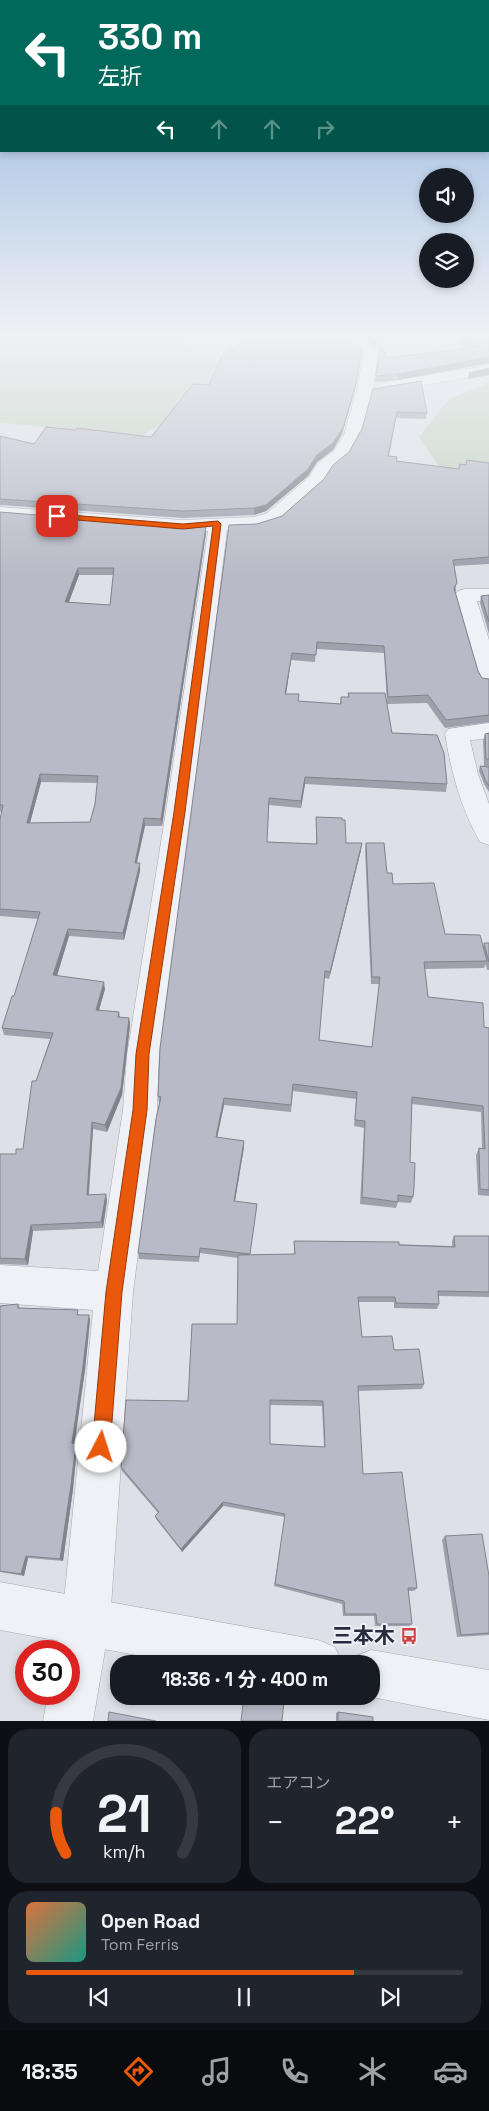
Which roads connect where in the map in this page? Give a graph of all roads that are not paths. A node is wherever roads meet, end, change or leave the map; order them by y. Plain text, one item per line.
1 (358, 416) edge
2 (0, 512) edge
3 (218, 524) junction
4 (489, 595) edge
5 (489, 678) edge
6 (489, 731) edge
7 (489, 835) edge
8 (0, 1284) edge
9 (114, 1292) junction
10 (0, 1606) edge
11 (86, 1621) junction
12 (269, 1655) edge
13 (380, 1676) edge
14 (489, 1695) edge
15 (68, 1721) edge

1 - 3 street
2 - 3 street
3 - 9 street
4 - 5 street
6 - 7 street
8 - 9 street
9 - 11 street
10 - 11 street
11 - 12 street
11 - 15 street
13 - 14 street

